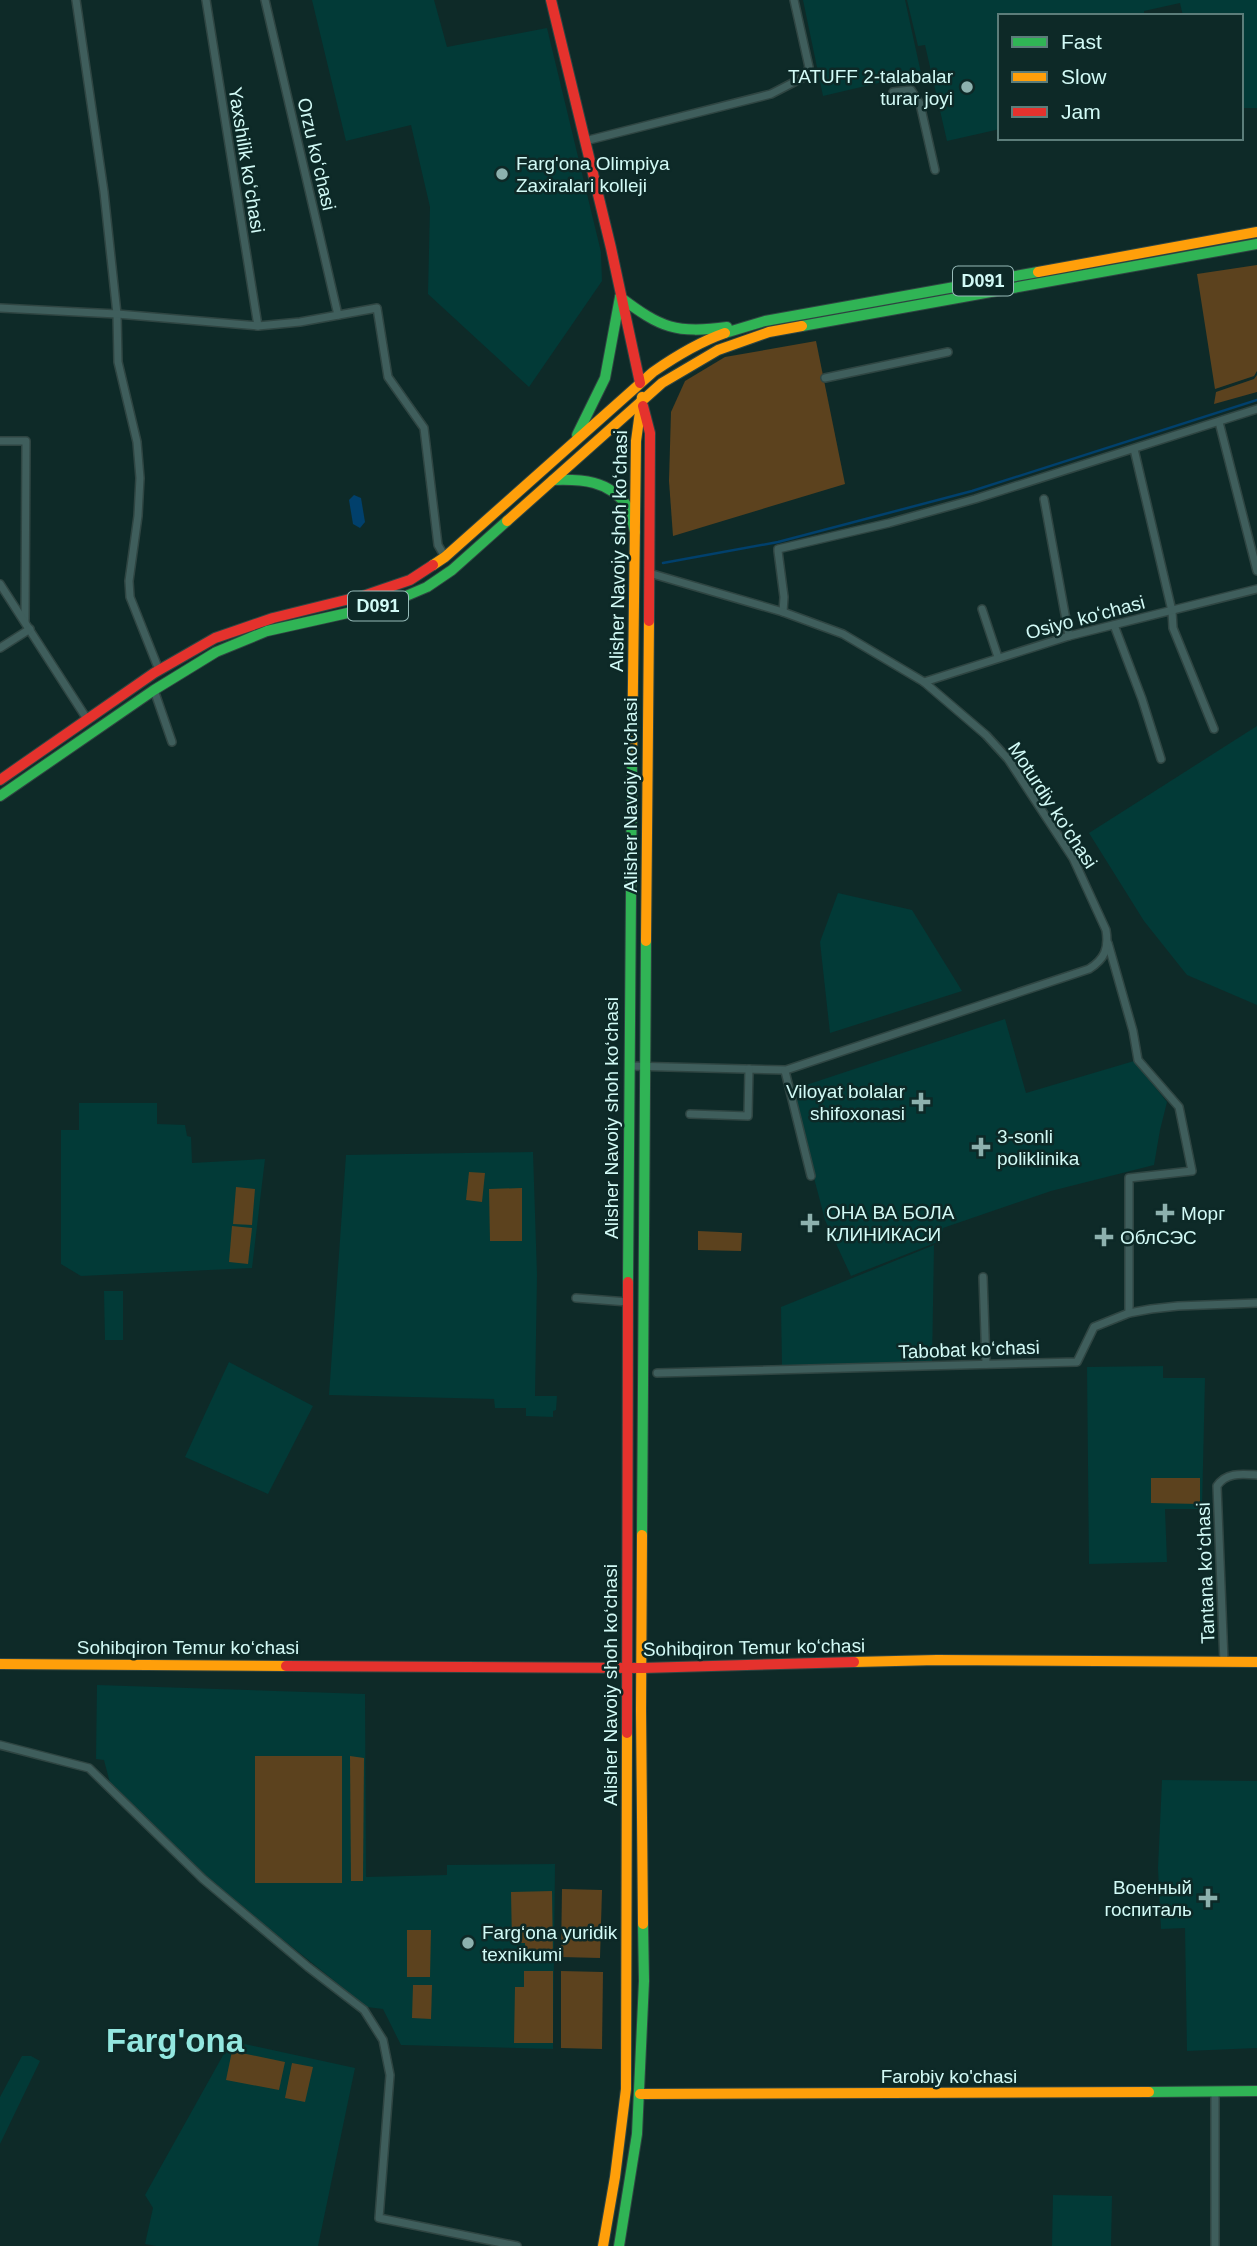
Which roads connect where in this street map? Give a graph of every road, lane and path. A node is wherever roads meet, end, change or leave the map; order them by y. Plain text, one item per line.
1 (76, 0) edge
2 (206, 0) edge
3 (265, 0) edge
4 (551, 0) edge
5 (794, 0) edge
6 (894, 92) dead end
7 (585, 141) junction
8 (935, 170) dead end
9 (1257, 232) edge
10 (1257, 244) edge
11 (620, 297) junction
12 (0, 308) edge
13 (117, 314) junction
14 (338, 315) junction
15 (765, 321) junction
16 (258, 326) junction
17 (948, 352) dead end
18 (825, 377) dead end
19 (640, 383) junction
20 (642, 400) junction
21 (1257, 409) edge
22 (1219, 422) junction
23 (0, 440) edge
24 (571, 446) junction
25 (1134, 449) junction
26 (553, 480) junction
27 (1044, 499) dead end
28 (635, 532) junction
29 (445, 557) junction
30 (1257, 571) edge
31 (649, 573) junction
32 (0, 584) edge
33 (1257, 589) edge
34 (982, 609) dead end
35 (1172, 611) junction
36 (783, 612) junction
37 (25, 621) junction
38 (1114, 625) junction
39 (30, 629) junction
40 (1069, 636) junction
41 (0, 648) edge
42 (998, 657) junction
43 (159, 670) junction
44 (924, 682) junction
45 (154, 690) junction
46 (87, 719) junction
47 (1214, 729) dead end
48 (172, 742) dead end
49 (1161, 759) dead end
50 (0, 780) edge
51 (0, 796) edge
52 (1108, 942) junction
53 (629, 1066) junction
54 (645, 1066) junction
55 (749, 1069) junction
56 (786, 1070) junction
57 (690, 1114) dead end
58 (811, 1176) dead end
59 (984, 1276) dead end
60 (576, 1298) dead end
61 (628, 1302) junction
62 (1257, 1303) edge
63 (1129, 1313) junction
64 (986, 1364) junction
65 (657, 1373) dead end
66 (1257, 1475) edge
67 (1224, 1662) junction
68 (1257, 1662) edge
69 (0, 1664) edge
70 (627, 1668) junction
71 (642, 1668) junction
72 (0, 1745) edge
73 (1215, 2091) junction
74 (1257, 2091) edge
75 (640, 2094) junction
76 (517, 2246) edge
77 (603, 2246) edge
78 (619, 2246) edge
79 (1215, 2246) edge

1 - 13 street
2 - 16 street, Yaxshilik koʻchasi
3 - 14 street, Orzu koʻchasi
4 - 7 main road, Alisher Navoiy shoh koʻchasi
5 - 7 street
6 - 8 street
7 - 11 main road, Alisher Navoiy shoh koʻchasi
9 - 15 main road, D091
10 - 20 main road, D091
11 - 15 main road
11 - 19 main road, Alisher Navoiy shoh koʻchasi
11 - 24 main road
12 - 13 street
13 - 16 street
13 - 43 street
14 - 16 street
14 - 29 street
15 - 19 main road, D091
17 - 18 street
19 - 20 main road, Alisher Navoiy shoh koʻchasi
19 - 24 main road, D091
20 - 26 main road, D091
20 - 28 main road, Alisher Navoiy shoh koʻchasi
20 - 31 main road, Alisher Navoiy ko'chasi
21 - 22 street
22 - 25 street
22 - 30 street
23 - 37 street
24 - 29 main road, D091
25 - 35 street
25 - 36 street
26 - 28 main road
26 - 45 main road, D091
27 - 40 street
28 - 53 main road, Alisher Navoiy shoh koʻchasi
29 - 43 main road, D091
31 - 36 street, Moturdiy ko'chasi
31 - 54 main road, Alisher Navoiy ko'chasi
32 - 37 street
33 - 35 street, Osiyo koʻchasi
34 - 42 street
35 - 38 street, Osiyo koʻchasi
35 - 47 street
36 - 44 street, Moturdiy ko'chasi
37 - 39 street
38 - 40 street, Osiyo koʻchasi
38 - 49 street
39 - 41 street
39 - 46 street
40 - 42 street, Osiyo koʻchasi
42 - 44 street, Osiyo koʻchasi
43 - 46 main road, D091
44 - 52 street, Moturdiy ko'chasi
45 - 48 street
45 - 51 main road, D091
46 - 50 main road, D091
52 - 56 street
52 - 63 street, Moturdiy ko'chasi
53 - 54 street
53 - 61 main road, Alisher Navoiy shoh koʻchasi
54 - 55 street
54 - 71 main road, Alisher Navoiy shoh koʻchasi
55 - 56 street
55 - 57 street
56 - 58 street
59 - 64 street
60 - 61 street
61 - 70 main road, Alisher Navoiy shoh koʻchasi
62 - 63 street, Tabobat koʻchasi
63 - 64 street, Tabobat koʻchasi
64 - 65 street, Tabobat koʻchasi
66 - 67 street, Tantana koʻchasi
67 - 68 main road, Sohibqiron Temur koʻchasi
67 - 71 main road, Sohibqiron Temur koʻchasi
69 - 70 main road, Sohibqiron Temur koʻchasi
70 - 71 main road, Sohibqiron Temur koʻchasi
70 - 77 main road, Alisher Navoiy shoh koʻchasi
71 - 75 main road, Alisher Navoiy shoh koʻchasi
72 - 76 street
73 - 74 main road, Farobiy ko'chasi
73 - 75 main road, Farobiy ko'chasi
73 - 79 street
75 - 78 main road, Alisher Navoiy shoh koʻchasi

